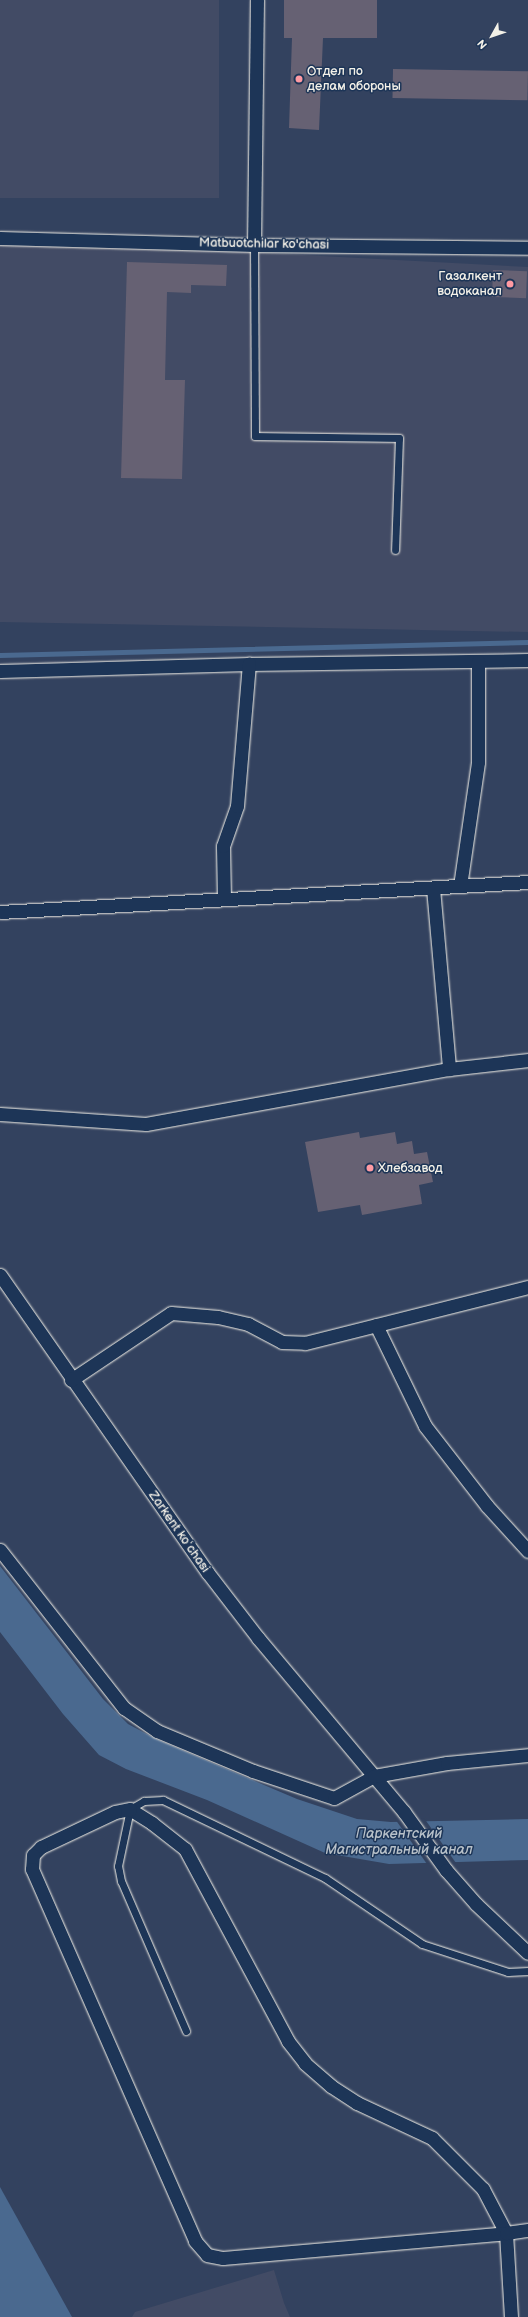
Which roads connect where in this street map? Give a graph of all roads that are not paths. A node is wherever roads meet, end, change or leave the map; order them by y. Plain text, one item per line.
1 (257, 0) edge
2 (0, 238) edge
3 (254, 244) junction
4 (528, 248) edge
5 (395, 550) dead end
6 (528, 660) edge
7 (478, 661) junction
8 (249, 664) junction
9 (0, 671) edge
10 (528, 882) edge
11 (460, 886) junction
12 (433, 888) junction
13 (224, 899) junction
14 (0, 912) edge
15 (528, 1060) edge
16 (449, 1069) junction
17 (0, 1114) edge
18 (0, 1276) edge
19 (528, 1287) edge
20 (376, 1325) junction
21 (71, 1380) junction
22 (0, 1550) edge
23 (528, 1551) edge
24 (528, 1754) edge
25 (374, 1776) junction
26 (130, 1810) junction
27 (528, 1953) edge
28 (528, 1971) edge
29 (186, 2031) dead end
30 (528, 2230) edge
31 (506, 2233) junction
32 (511, 2317) edge

1 - 3 street
2 - 3 street, Matbuotchilar ko'chasi
3 - 4 street, Matbuotchilar ko'chasi
3 - 5 lane
6 - 7 street
7 - 8 street
7 - 11 street
8 - 9 street
8 - 13 street
10 - 11 street
11 - 12 street
12 - 13 street
12 - 16 street
13 - 14 street
15 - 16 street
16 - 17 street
18 - 21 street, Zarkent koʻchasi
19 - 20 street
20 - 21 street
20 - 23 street
21 - 25 street, Zarkent koʻchasi
22 - 25 street
24 - 25 street
25 - 27 street, Zarkent koʻchasi
26 - 28 lane
26 - 29 lane
26 - 31 street
26 - 31 street
30 - 31 street
31 - 32 street

